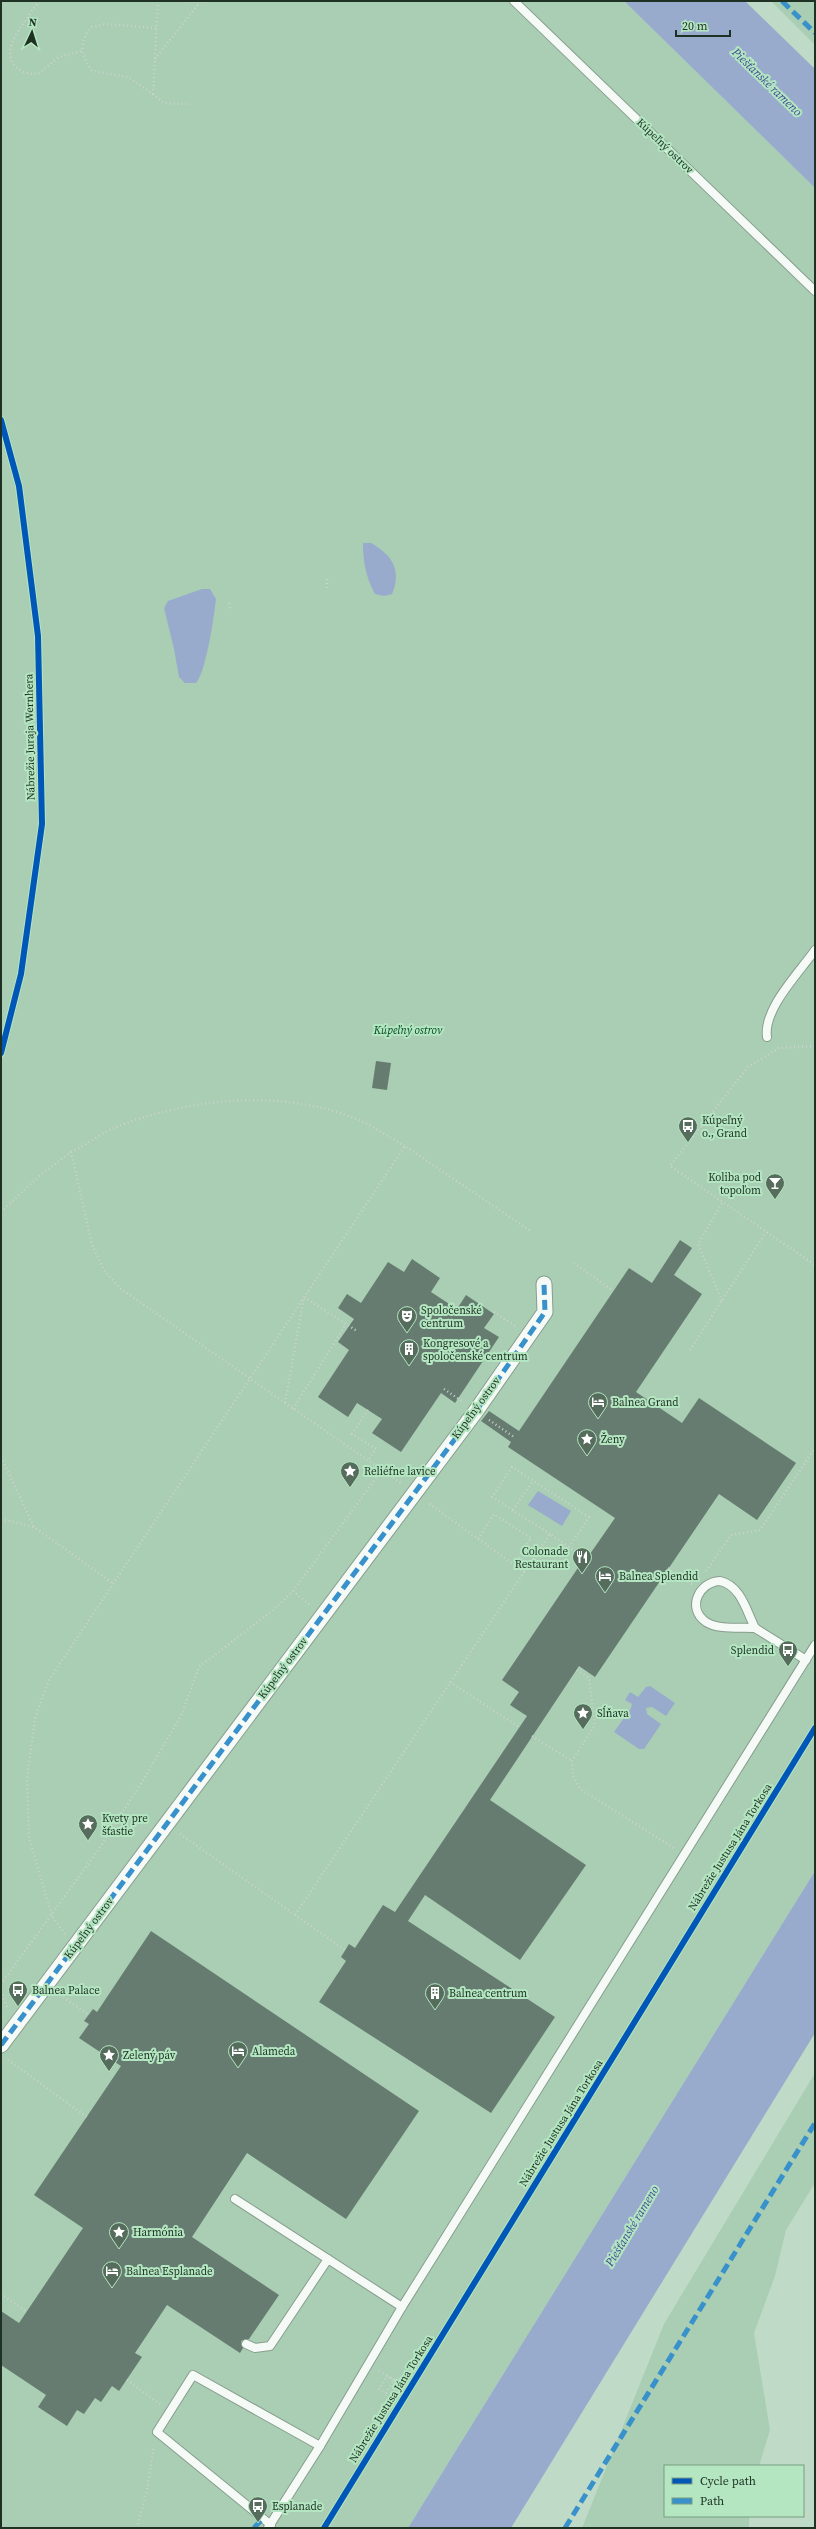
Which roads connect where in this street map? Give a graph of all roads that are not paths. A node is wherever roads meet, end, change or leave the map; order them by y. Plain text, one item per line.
1 (514, 1) edge
2 (815, 291) edge
3 (815, 950) edge
4 (767, 1037) dead end
5 (544, 1284) dead end
6 (755, 1628) junction
7 (815, 1645) edge
8 (806, 1660) junction
9 (1, 2045) edge
10 (234, 2199) dead end
11 (328, 2259) junction
12 (402, 2307) junction
13 (246, 2344) dead end
14 (320, 2446) junction
15 (270, 2527) edge

1 - 2 lane, Kúpeľný ostrov
3 - 4 lane
5 - 9 street, Kúpeľný ostrov
6 - 6 lane
6 - 8 lane
7 - 8 lane
8 - 12 lane
10 - 11 lane
11 - 12 lane
11 - 13 lane
12 - 14 lane
14 - 15 lane
14 - 15 lane

